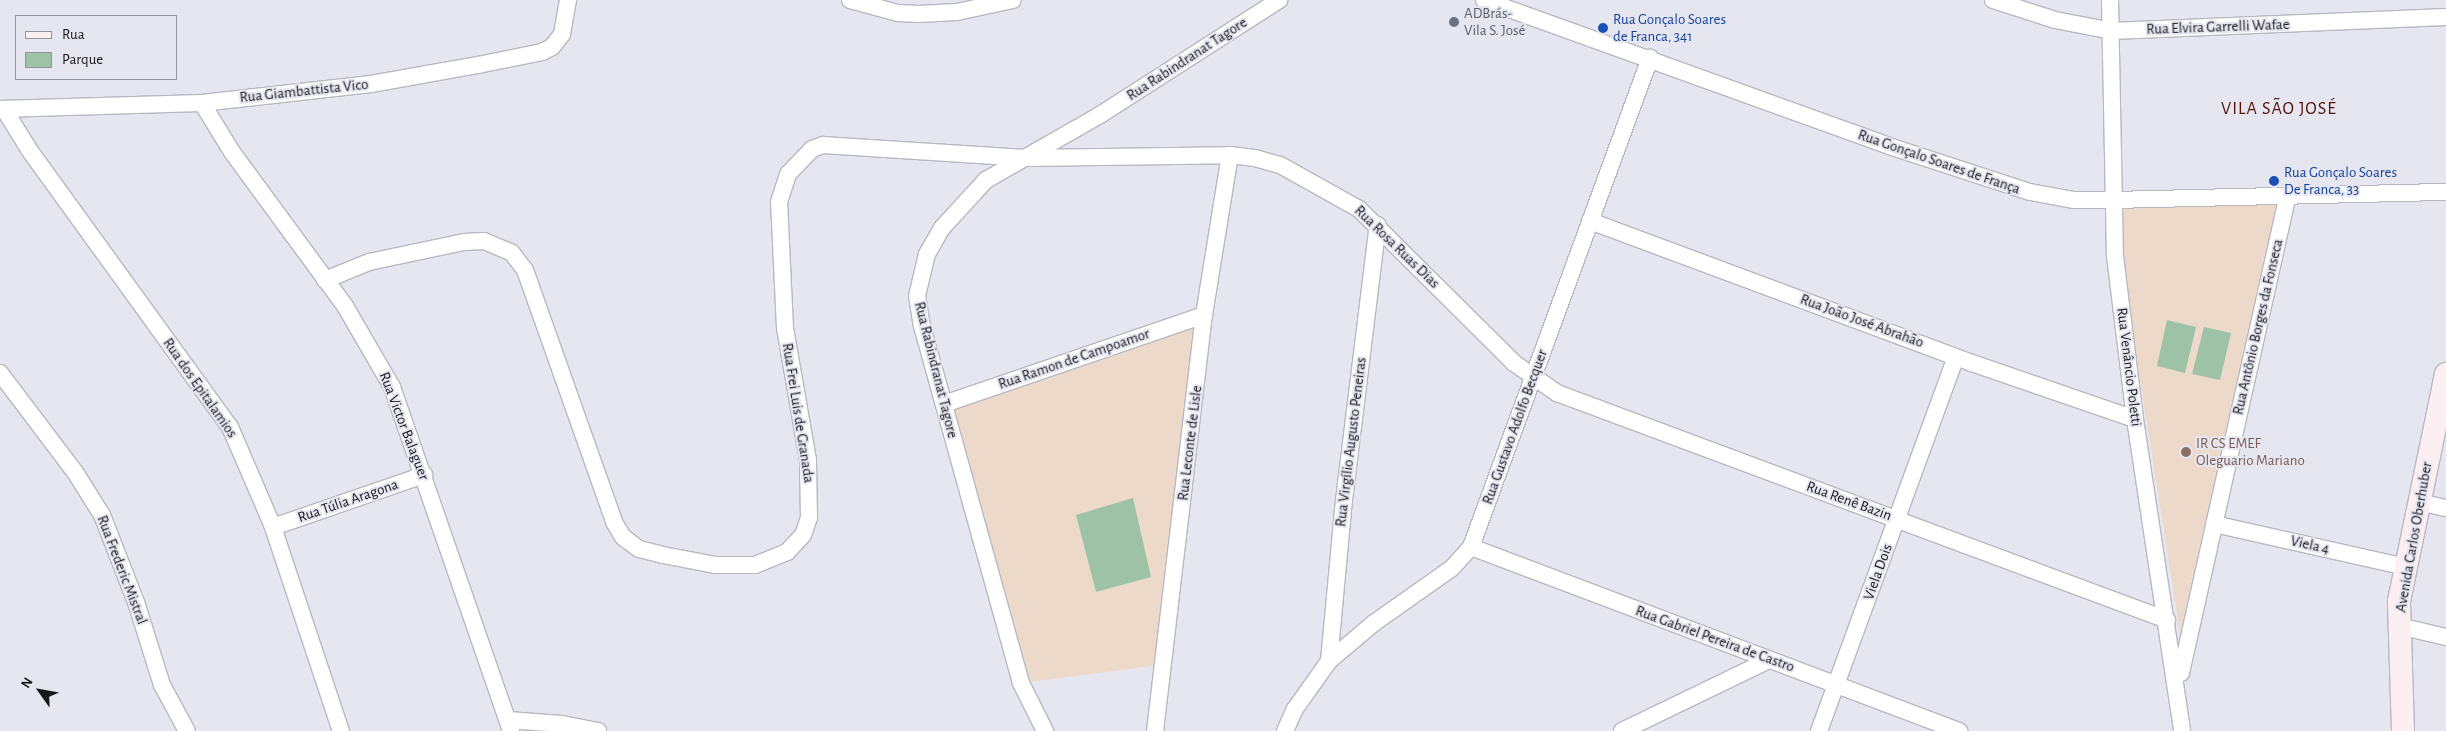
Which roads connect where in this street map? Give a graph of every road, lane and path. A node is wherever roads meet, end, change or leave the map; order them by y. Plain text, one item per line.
1 (568, 0) edge
2 (850, 0) edge
3 (1013, 0) edge
4 (1279, 0) edge
5 (1484, 0) edge
6 (1993, 0) edge
7 (2110, 0) edge
8 (2446, 16) edge
9 (2112, 31) junction
10 (1650, 58) junction
11 (202, 103) junction
12 (2, 109) edge
13 (1230, 156) junction
14 (1026, 158) junction
15 (2446, 192) edge
16 (2287, 197) junction
17 (2113, 200) junction
18 (1590, 220) junction
19 (1378, 225) junction
20 (324, 280) junction
21 (1204, 316) junction
22 (1956, 357) junction
23 (0, 373) edge
24 (1533, 378) junction
25 (2446, 378) edge
26 (944, 404) junction
27 (2135, 419) junction
28 (424, 474) junction
29 (2420, 502) junction
30 (2446, 508) edge
31 (1897, 519) junction
32 (2214, 524) junction
33 (273, 527) junction
34 (1471, 547) junction
35 (2406, 566) junction
36 (2167, 620) junction
37 (2399, 626) junction
38 (2446, 637) edge
39 (1769, 660) junction
40 (1329, 661) junction
41 (1836, 685) junction
42 (2178, 692) junction
43 (509, 726) edge
44 (187, 731) edge
45 (341, 731) edge
46 (598, 731) edge
47 (1045, 731) edge
48 (1155, 731) edge
49 (1285, 731) edge
50 (1622, 731) edge
51 (1819, 731) edge
52 (1959, 731) edge
53 (2182, 731) edge
54 (2403, 731) edge

1 - 11 street, Rua Giambattista Vico
2 - 3 street
4 - 14 street, Rua Rabindranat Tagore
5 - 10 street, Rua Gonçalo Soares de França
6 - 9 street, Rua Elvira Garrelli Wafae
7 - 9 street, Rua Venâncio Poletti
8 - 9 street, Rua Elvira Garrelli Wafae
9 - 17 street, Rua Venâncio Poletti
10 - 17 street, Rua Gonçalo Soares de França
10 - 18 street, Rua Gustavo Adolfo Becquer
11 - 12 street, Rua Giambattista Vico
11 - 20 street, Rua Victor Balaguer
12 - 33 street, Rua dos Epitalamios
13 - 14 street, Rua Rosa Ruas Dias
13 - 19 street, Rua Rosa Ruas Dias
13 - 21 street, Rua Leconte de Lisle
14 - 20 street, Rua Frei Luis de Granada
14 - 26 street, Rua Rabindranat Tagore
15 - 16 street, Rua Gonçalo Soares de França
16 - 17 street, Rua Gonçalo Soares de França
16 - 32 street, Rua Antônio Borges da Fonseca
17 - 27 street, Rua Venâncio Poletti
18 - 22 street, Rua João José Abrahão
18 - 24 street, Rua Gustavo Adolfo Becquer
19 - 24 street, Rua Rosa Ruas Dias
19 - 40 street, Rua Virgílio Augusto Peneiras
20 - 28 street, Rua Victor Balaguer
21 - 26 street, Rua Ramon de Campoamor
21 - 48 street, Rua Leconte de Lisle
22 - 27 street, Rua João José Abrahão
22 - 31 street, Viela Dois
23 - 44 street, Rua Frederic Mistral
24 - 31 street, Rua Renê Bazin
24 - 34 street, Rua Gustavo Adolfo Becquer
25 - 29 street, Avenida Carlos Oberhuber
26 - 47 street, Rua Rabindranat Tagore
27 - 36 street, Rua Venâncio Poletti
28 - 33 street, Rua Túlia Aragona
28 - 43 street, Rua Victor Balaguer
29 - 30 street
29 - 35 street, Avenida Carlos Oberhuber
31 - 36 street, Rua Renê Bazin
31 - 41 street, Viela Dois
32 - 35 street, Viela 4
32 - 42 street, Rua Antônio Borges da Fonseca
33 - 45 street, Rua dos Epitalamios
34 - 39 street, Rua Gabriel Pereira de Castro
34 - 40 street, Rua Gustavo Adolfo Becquer
35 - 37 street, Avenida Carlos Oberhuber
36 - 42 street, Rua Venâncio Poletti
37 - 38 street
37 - 54 street, Avenida Carlos Oberhuber
39 - 41 street, Rua Gabriel Pereira de Castro
39 - 50 street
40 - 49 street, Rua Gustavo Adolfo Becquer
41 - 51 street, Viela Dois
41 - 52 street, Rua Gabriel Pereira de Castro
42 - 53 street, Rua Venâncio Poletti
43 - 46 street

